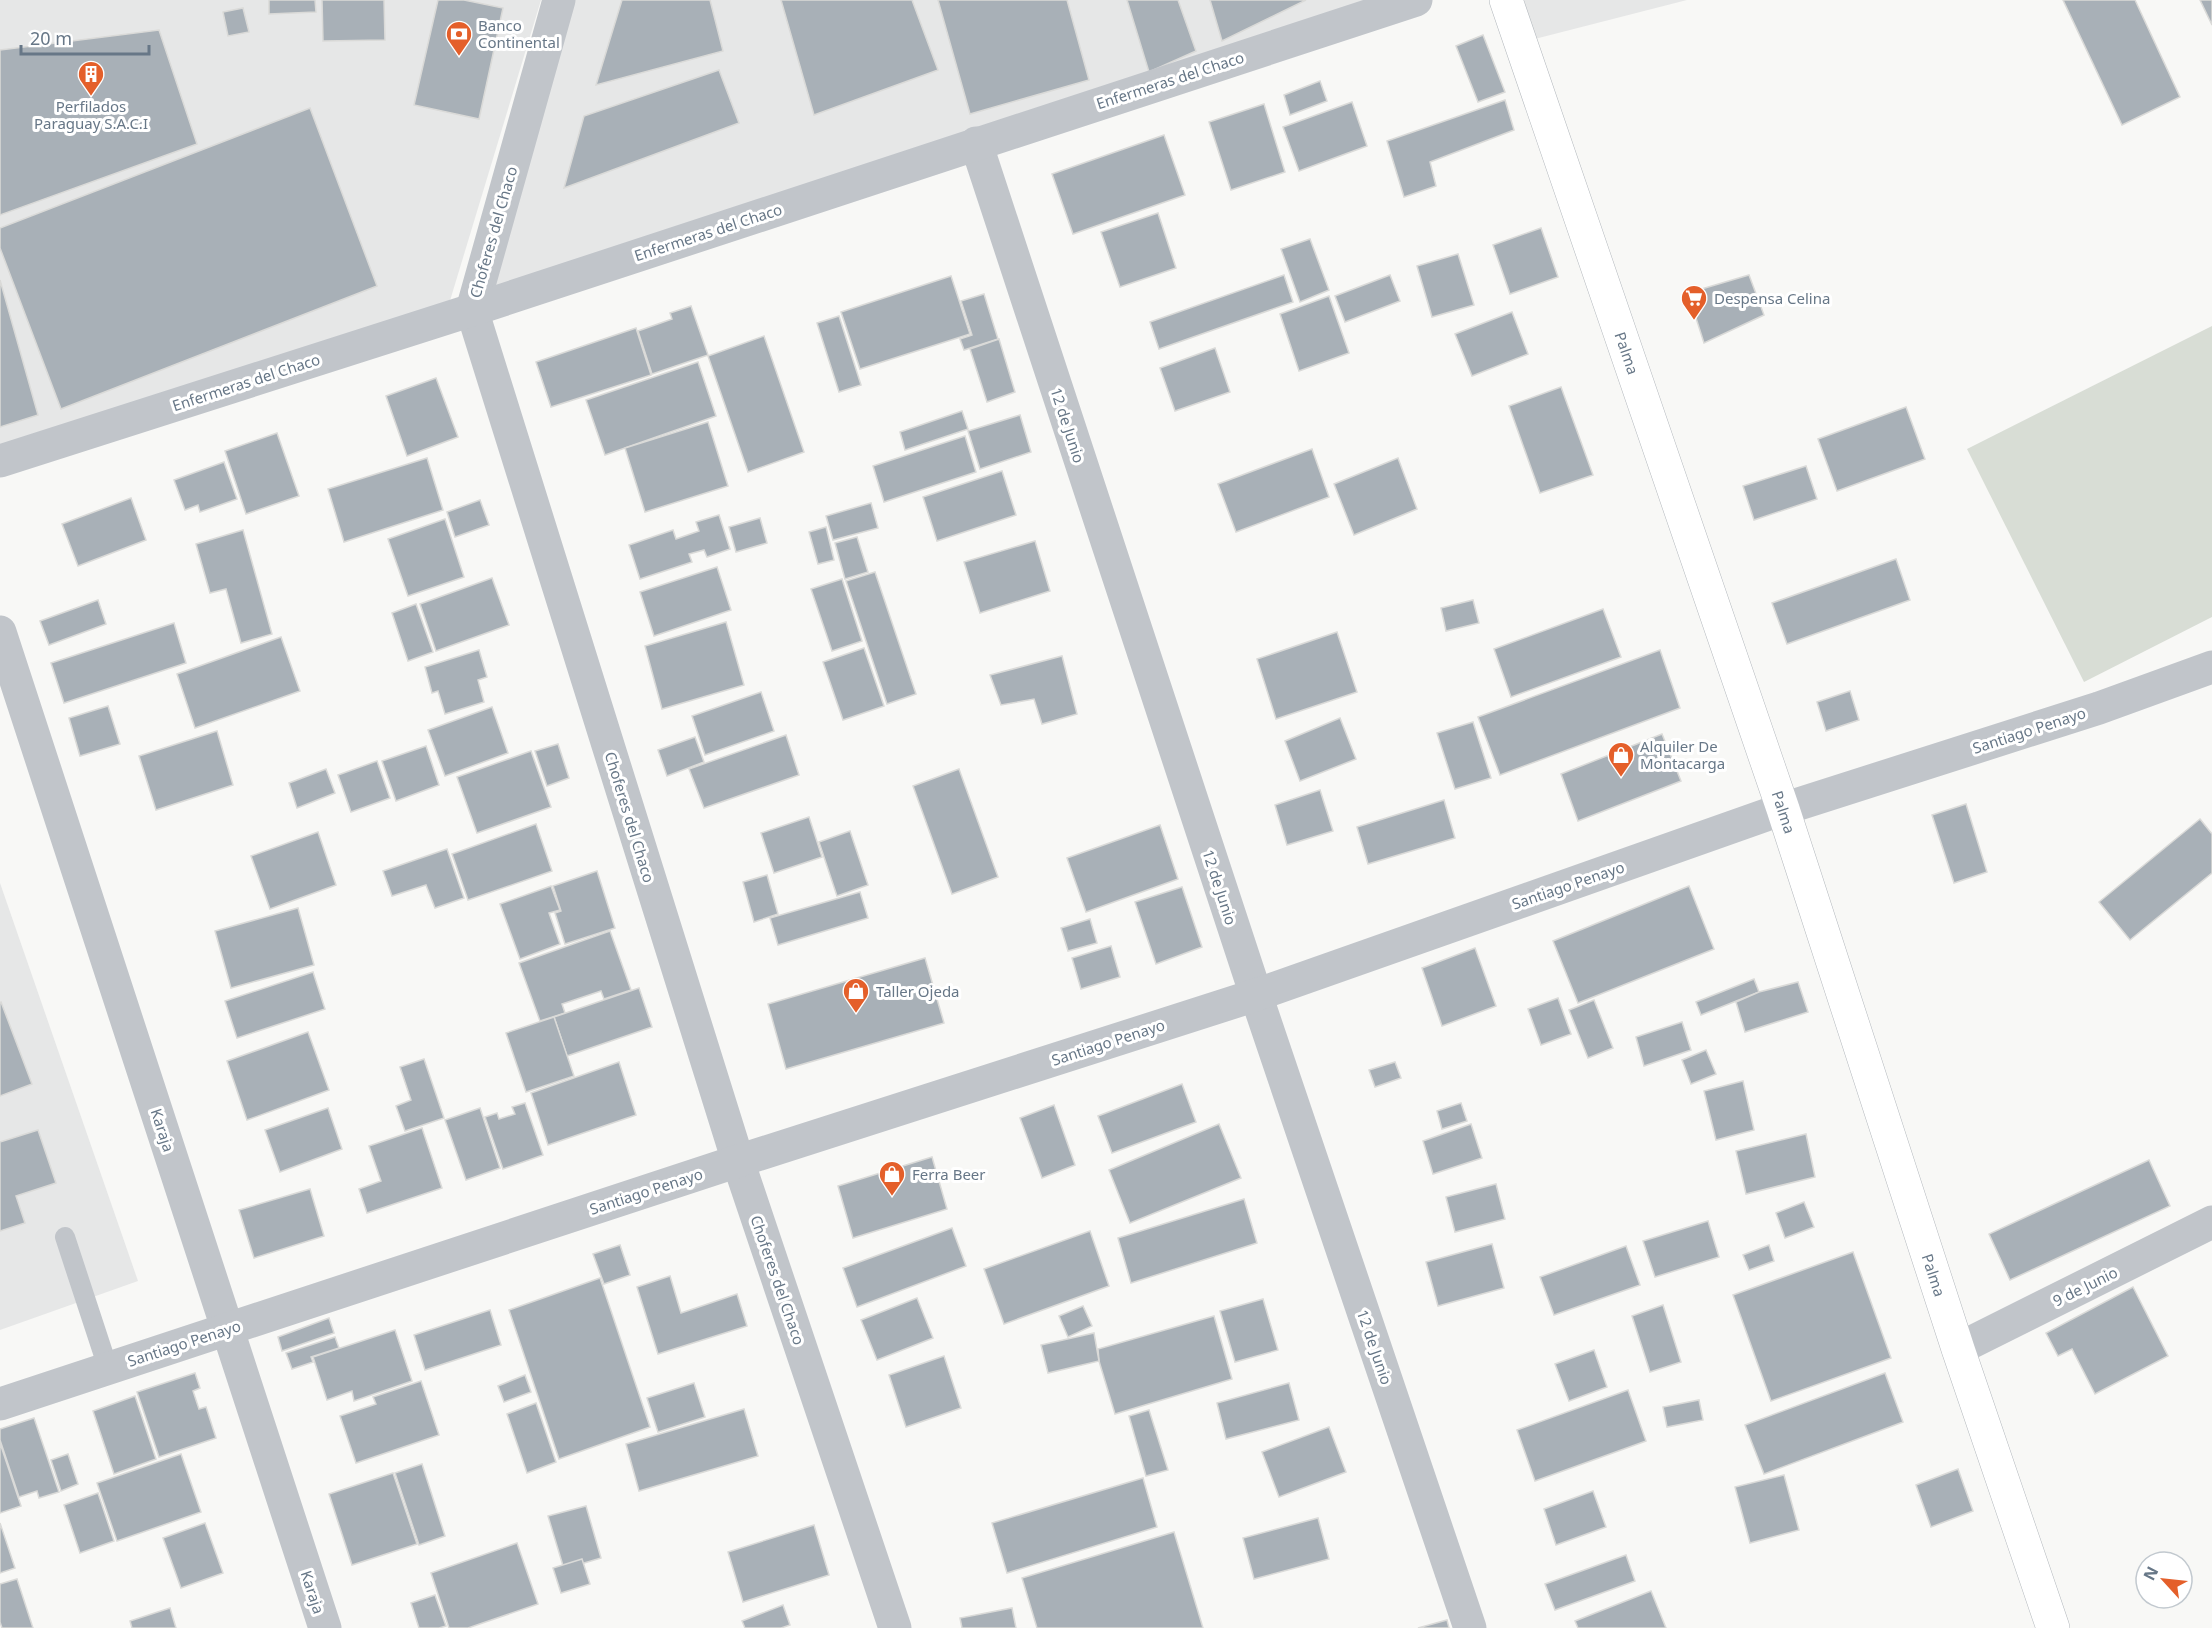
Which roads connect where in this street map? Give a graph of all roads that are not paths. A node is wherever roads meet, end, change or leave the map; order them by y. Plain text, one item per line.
1 (559, 0) edge
2 (1416, 0) edge
3 (1506, 0) edge
4 (976, 143) junction
5 (472, 310) junction
6 (0, 461) edge
7 (0, 632) edge
8 (2212, 667) edge
9 (1783, 809) junction
10 (1256, 995) junction
11 (738, 1161) junction
12 (2212, 1222) edge
13 (65, 1237) dead end
14 (228, 1329) junction
15 (1958, 1349) junction
16 (108, 1368) junction
17 (0, 1404) edge
18 (325, 1628) edge
19 (895, 1628) edge
20 (1470, 1628) edge
21 (2053, 1628) edge

1 - 5 street, Choferes del Chaco
2 - 4 street, Enfermeras del Chaco
3 - 9 street, Palma
4 - 5 street, Enfermeras del Chaco
4 - 10 street, 12 de Junio
5 - 6 street, Enfermeras del Chaco
5 - 11 street, Choferes del Chaco
7 - 14 street, Karaja
8 - 9 street, Santiago Penayo
9 - 10 street, Santiago Penayo
9 - 15 street, Palma
10 - 11 street, Santiago Penayo
10 - 20 street, 12 de Junio
11 - 14 street, Santiago Penayo
11 - 19 street, Choferes del Chaco
12 - 15 street, 9 de Junio
13 - 16 lane
14 - 16 street, Santiago Penayo
14 - 18 street, Karaja
15 - 21 street, Palma
16 - 17 street, Santiago Penayo

